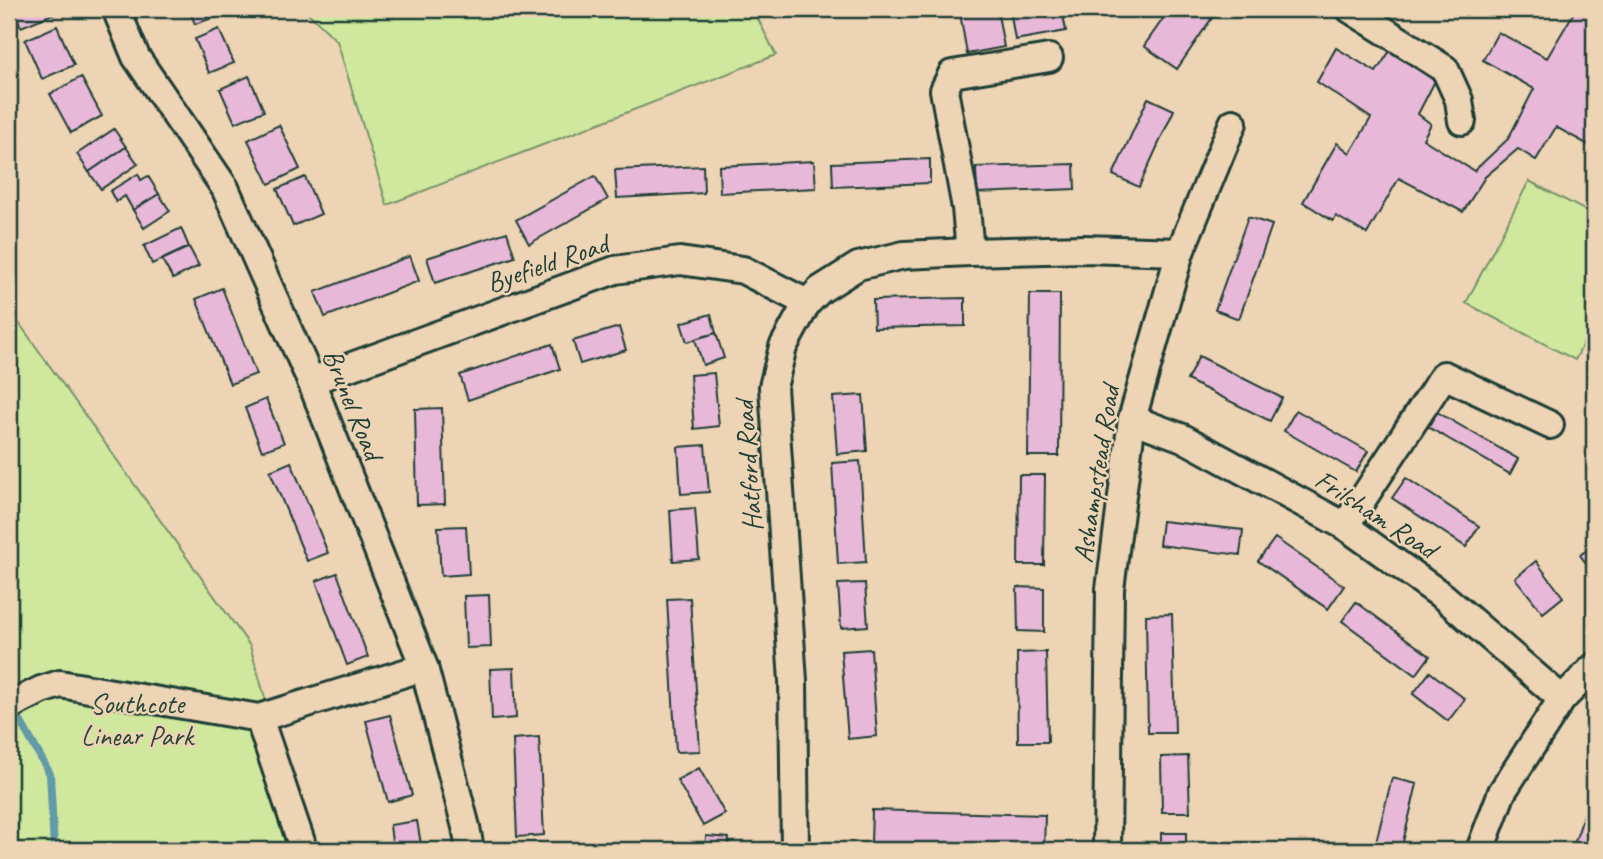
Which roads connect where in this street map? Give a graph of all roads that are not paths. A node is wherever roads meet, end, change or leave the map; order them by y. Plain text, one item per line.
1 (116, 9) edge
2 (1350, 9) edge
3 (1049, 58) dead end
4 (1462, 121) dead end
5 (1233, 124) dead end
6 (970, 252) junction
7 (1180, 252) junction
8 (807, 303) junction
9 (311, 381) junction
10 (1132, 419) junction
11 (1550, 425) dead end
12 (1345, 526) junction
13 (424, 667) junction
14 (1594, 667) edge
15 (1562, 699) junction
16 (9, 706) edge
17 (259, 718) junction
18 (300, 850) edge
19 (470, 850) edge
20 (795, 850) edge
21 (1107, 850) edge
22 (1479, 850) edge

1 - 9 street, Brunel Road
2 - 4 street
3 - 6 street
5 - 7 street, Ashampstead Road
6 - 7 street, Hatford Road
6 - 8 street, Hatford Road
7 - 10 street, Ashampstead Road
8 - 9 street, Byefield Road
8 - 20 street, Hatford Road
9 - 13 street, Brunel Road
10 - 12 street, Frilsham Road
10 - 21 street, Ashampstead Road
11 - 12 street
12 - 15 street, Frilsham Road
13 - 17 street
13 - 19 street, Brunel Road
14 - 15 street
15 - 22 street
16 - 17 street
17 - 18 street

